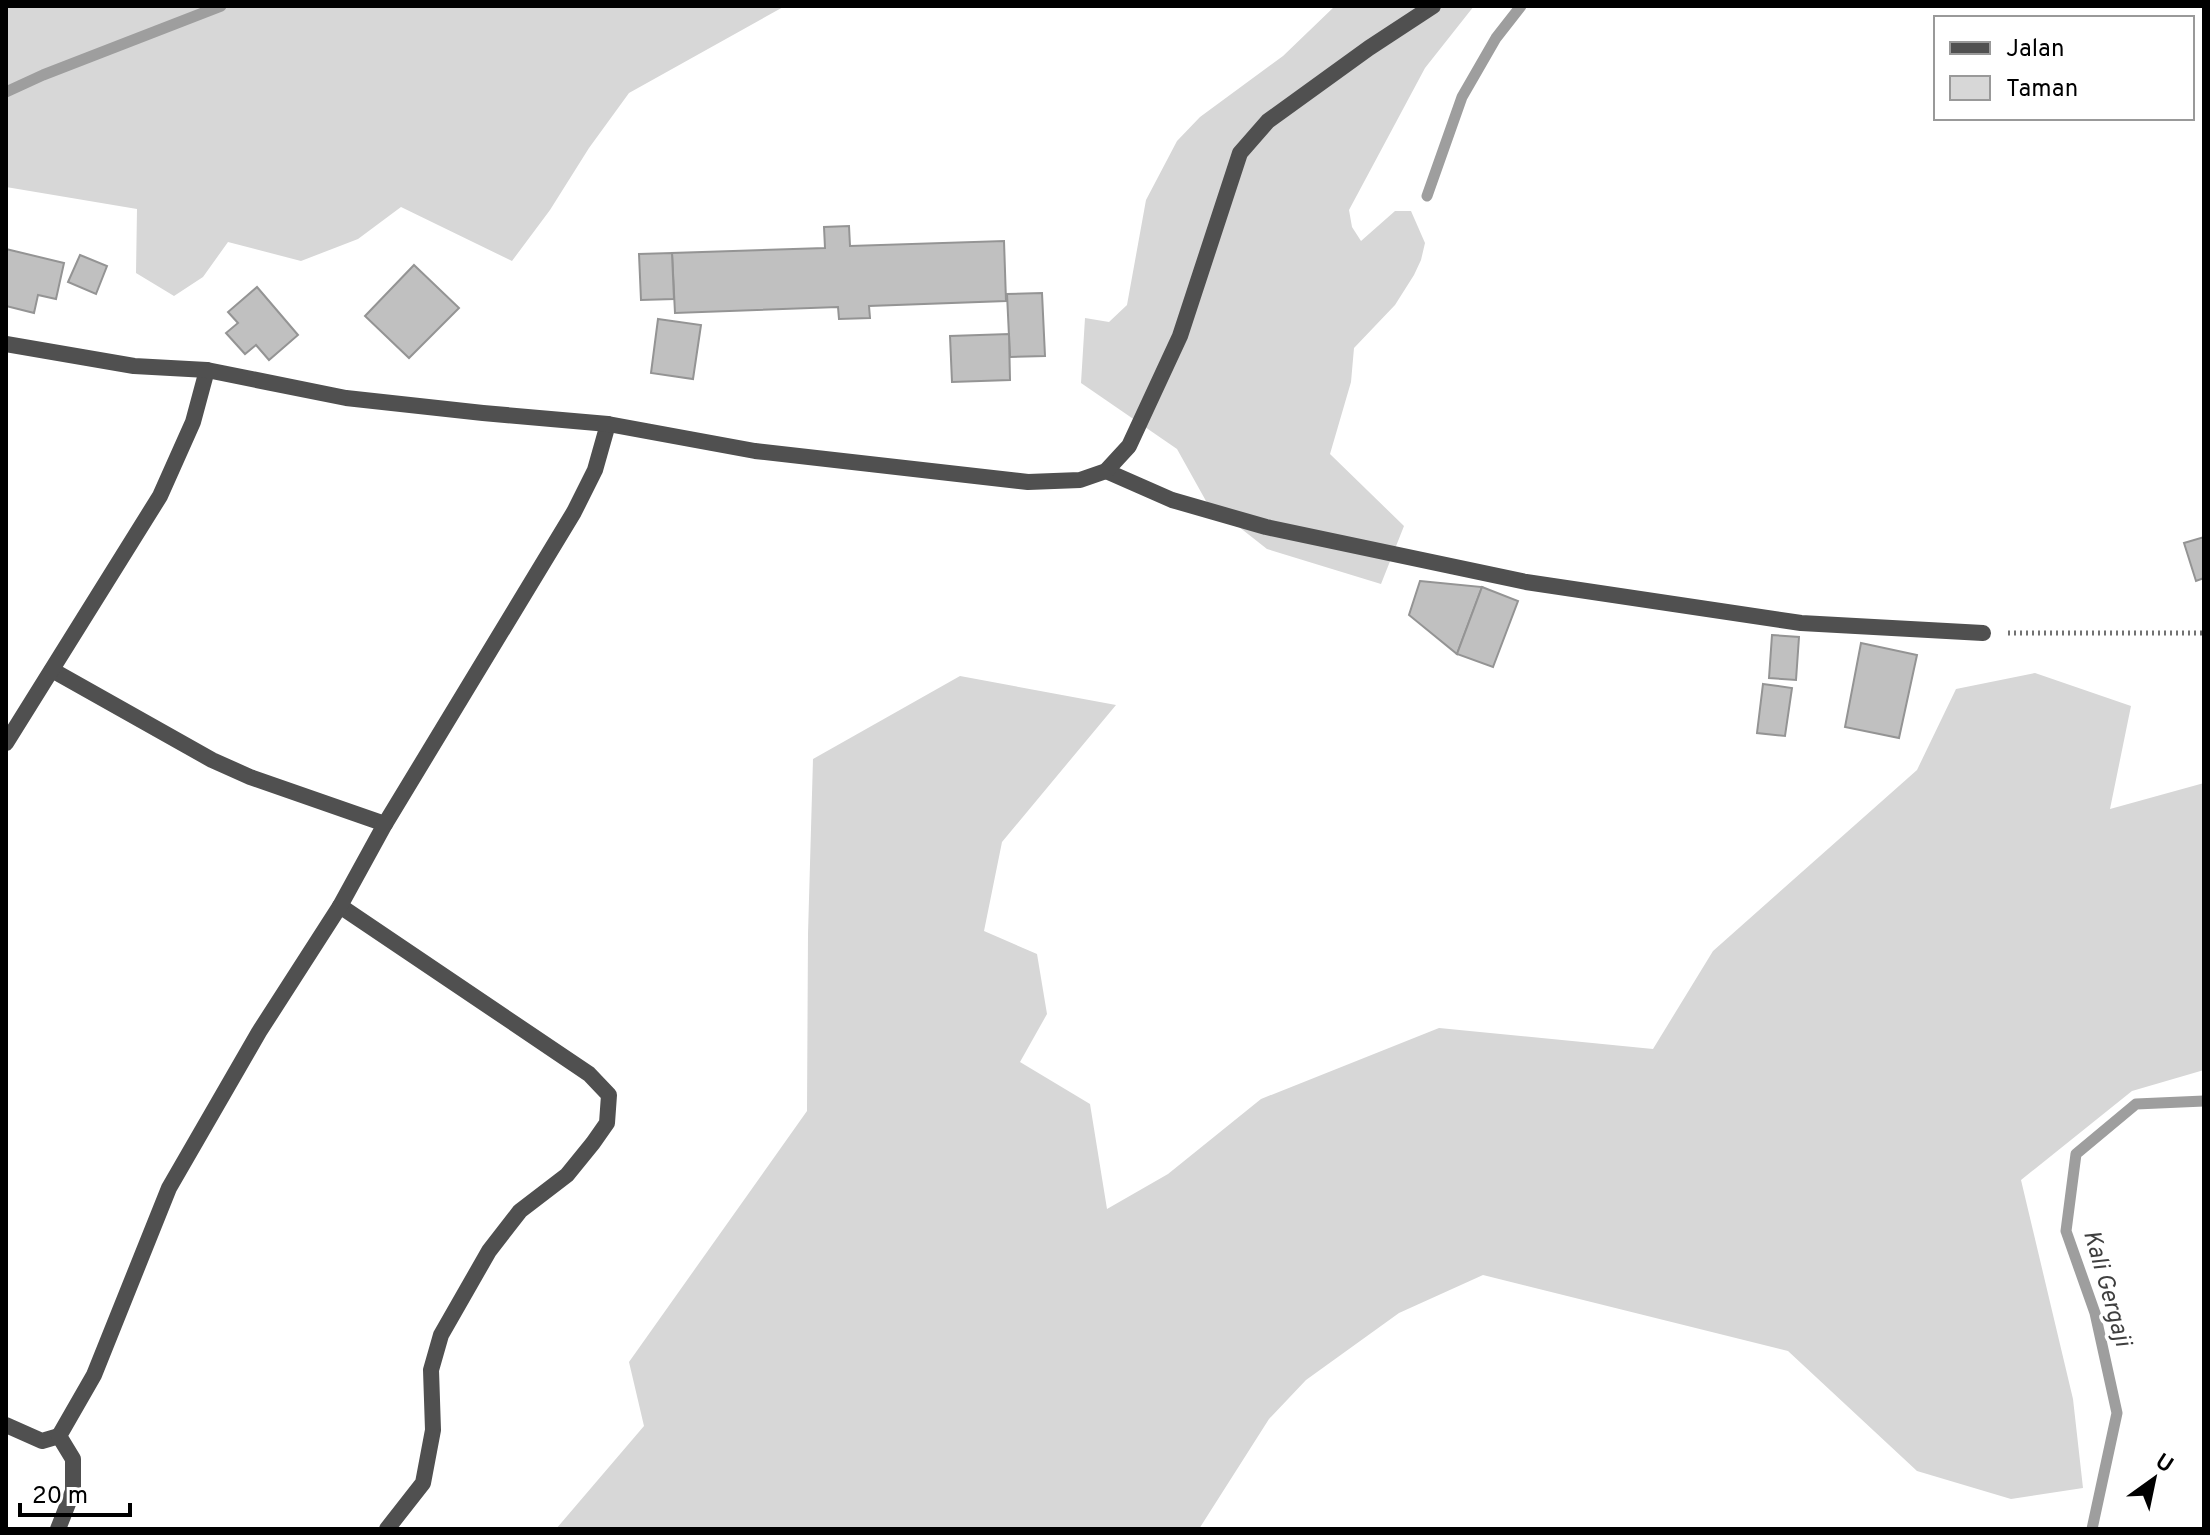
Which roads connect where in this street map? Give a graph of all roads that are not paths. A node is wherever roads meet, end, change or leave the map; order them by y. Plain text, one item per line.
1 (1433, 6) edge
2 (6, 344) edge
3 (207, 370) junction
4 (608, 424) junction
5 (1106, 471) junction
6 (1983, 633) road end
7 (52, 670) junction
8 (6, 743) edge
9 (385, 824) junction
10 (340, 906) junction
11 (6, 1425) edge
12 (59, 1436) junction
13 (58, 1529) edge
14 (387, 1529) edge

1 - 5 street
2 - 3 street
3 - 4 street
3 - 7 street
4 - 5 street
4 - 9 street
5 - 6 street
7 - 8 street
7 - 9 street
9 - 10 street
10 - 12 street
10 - 14 street
11 - 12 street
12 - 13 street

